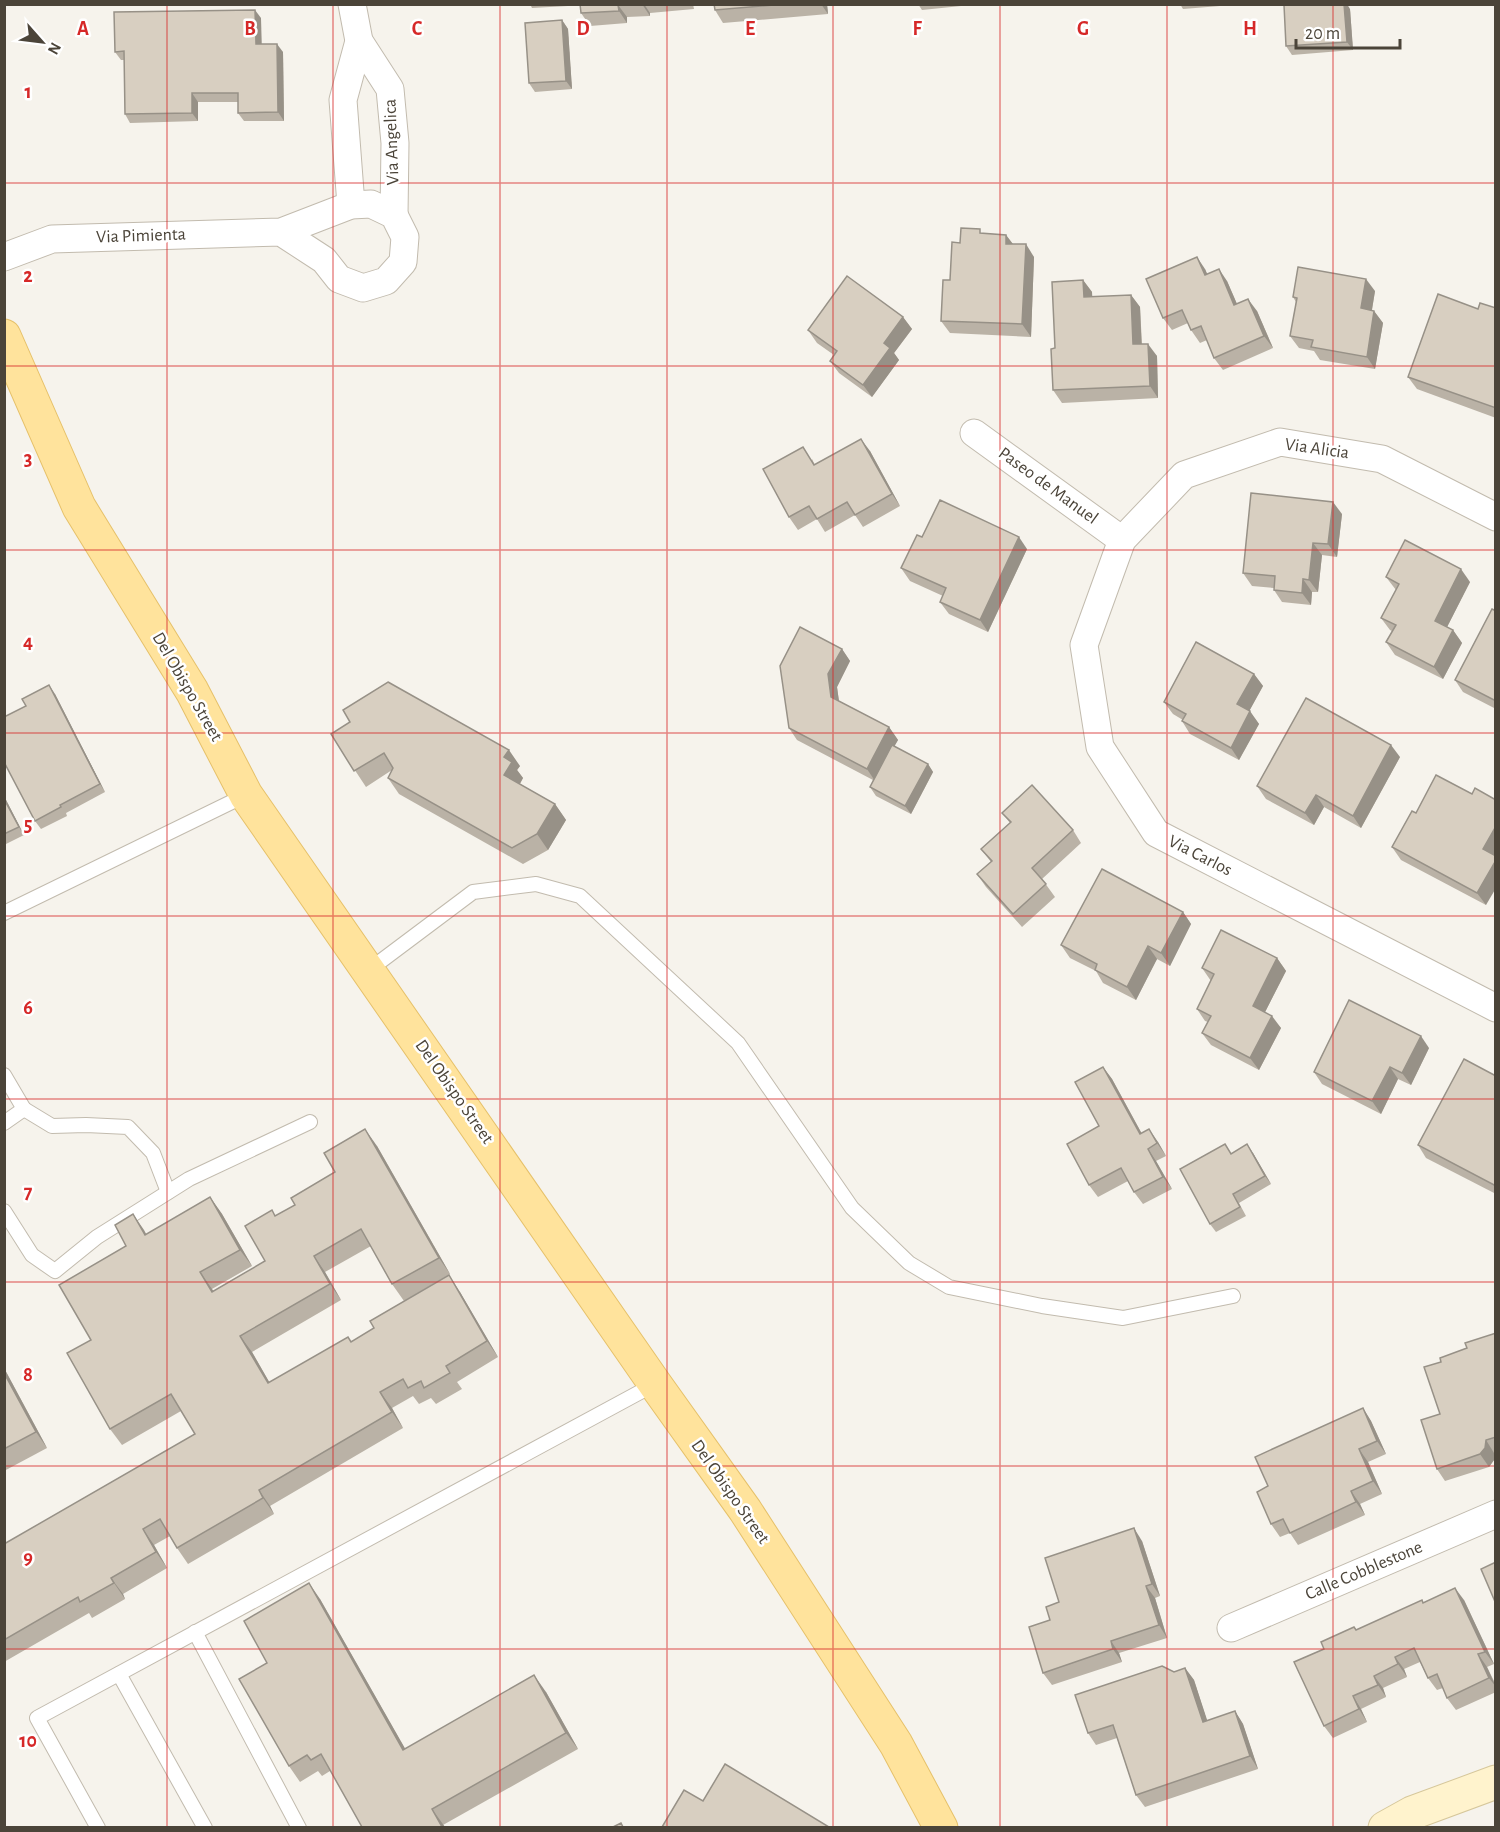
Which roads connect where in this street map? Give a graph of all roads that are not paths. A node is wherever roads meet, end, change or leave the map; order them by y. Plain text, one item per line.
1 (352, 4) edge
2 (359, 41) junction
3 (351, 205) junction
4 (394, 215) junction
5 (281, 232) junction
6 (4, 257) edge
7 (4, 336) edge
8 (974, 433) dead end
9 (1496, 517) edge
10 (1122, 540) junction
11 (246, 795) junction
12 (4, 913) edge
13 (369, 970) junction
14 (1496, 1008) edge
15 (4, 1075) edge
16 (24, 1108) junction
17 (310, 1122) dead end
18 (4, 1123) edge
19 (168, 1192) junction
20 (4, 1211) edge
21 (1233, 1296) dead end
22 (655, 1384) junction
23 (1496, 1514) edge
24 (1232, 1628) dead end
25 (195, 1632) junction
26 (119, 1674) junction
27 (1496, 1782) edge
28 (98, 1827) edge
29 (205, 1827) edge
30 (299, 1827) edge
31 (941, 1827) edge
32 (1384, 1827) edge

1 - 2 street, Via Angelica
2 - 3 street, Via Angelica
2 - 4 street, Via Angelica
3 - 4 street, Via Pimienta
3 - 5 street, Via Pimienta
4 - 5 street
5 - 6 street, Via Pimienta
7 - 11 main road, Del Obispo Street
8 - 10 street, Paseo de Manuel
9 - 10 street, Via Alicia
10 - 14 street, Via Carlos
11 - 12 lane
11 - 13 main road, Del Obispo Street
13 - 21 lane
13 - 22 main road, Del Obispo Street
15 - 16 lane
16 - 18 lane
16 - 19 lane
17 - 19 lane
19 - 20 lane
22 - 25 lane
22 - 31 main road, Del Obispo Street
23 - 24 street, Calle Cobblestone
25 - 26 lane
25 - 30 lane
26 - 28 lane
26 - 29 lane
27 - 32 street

